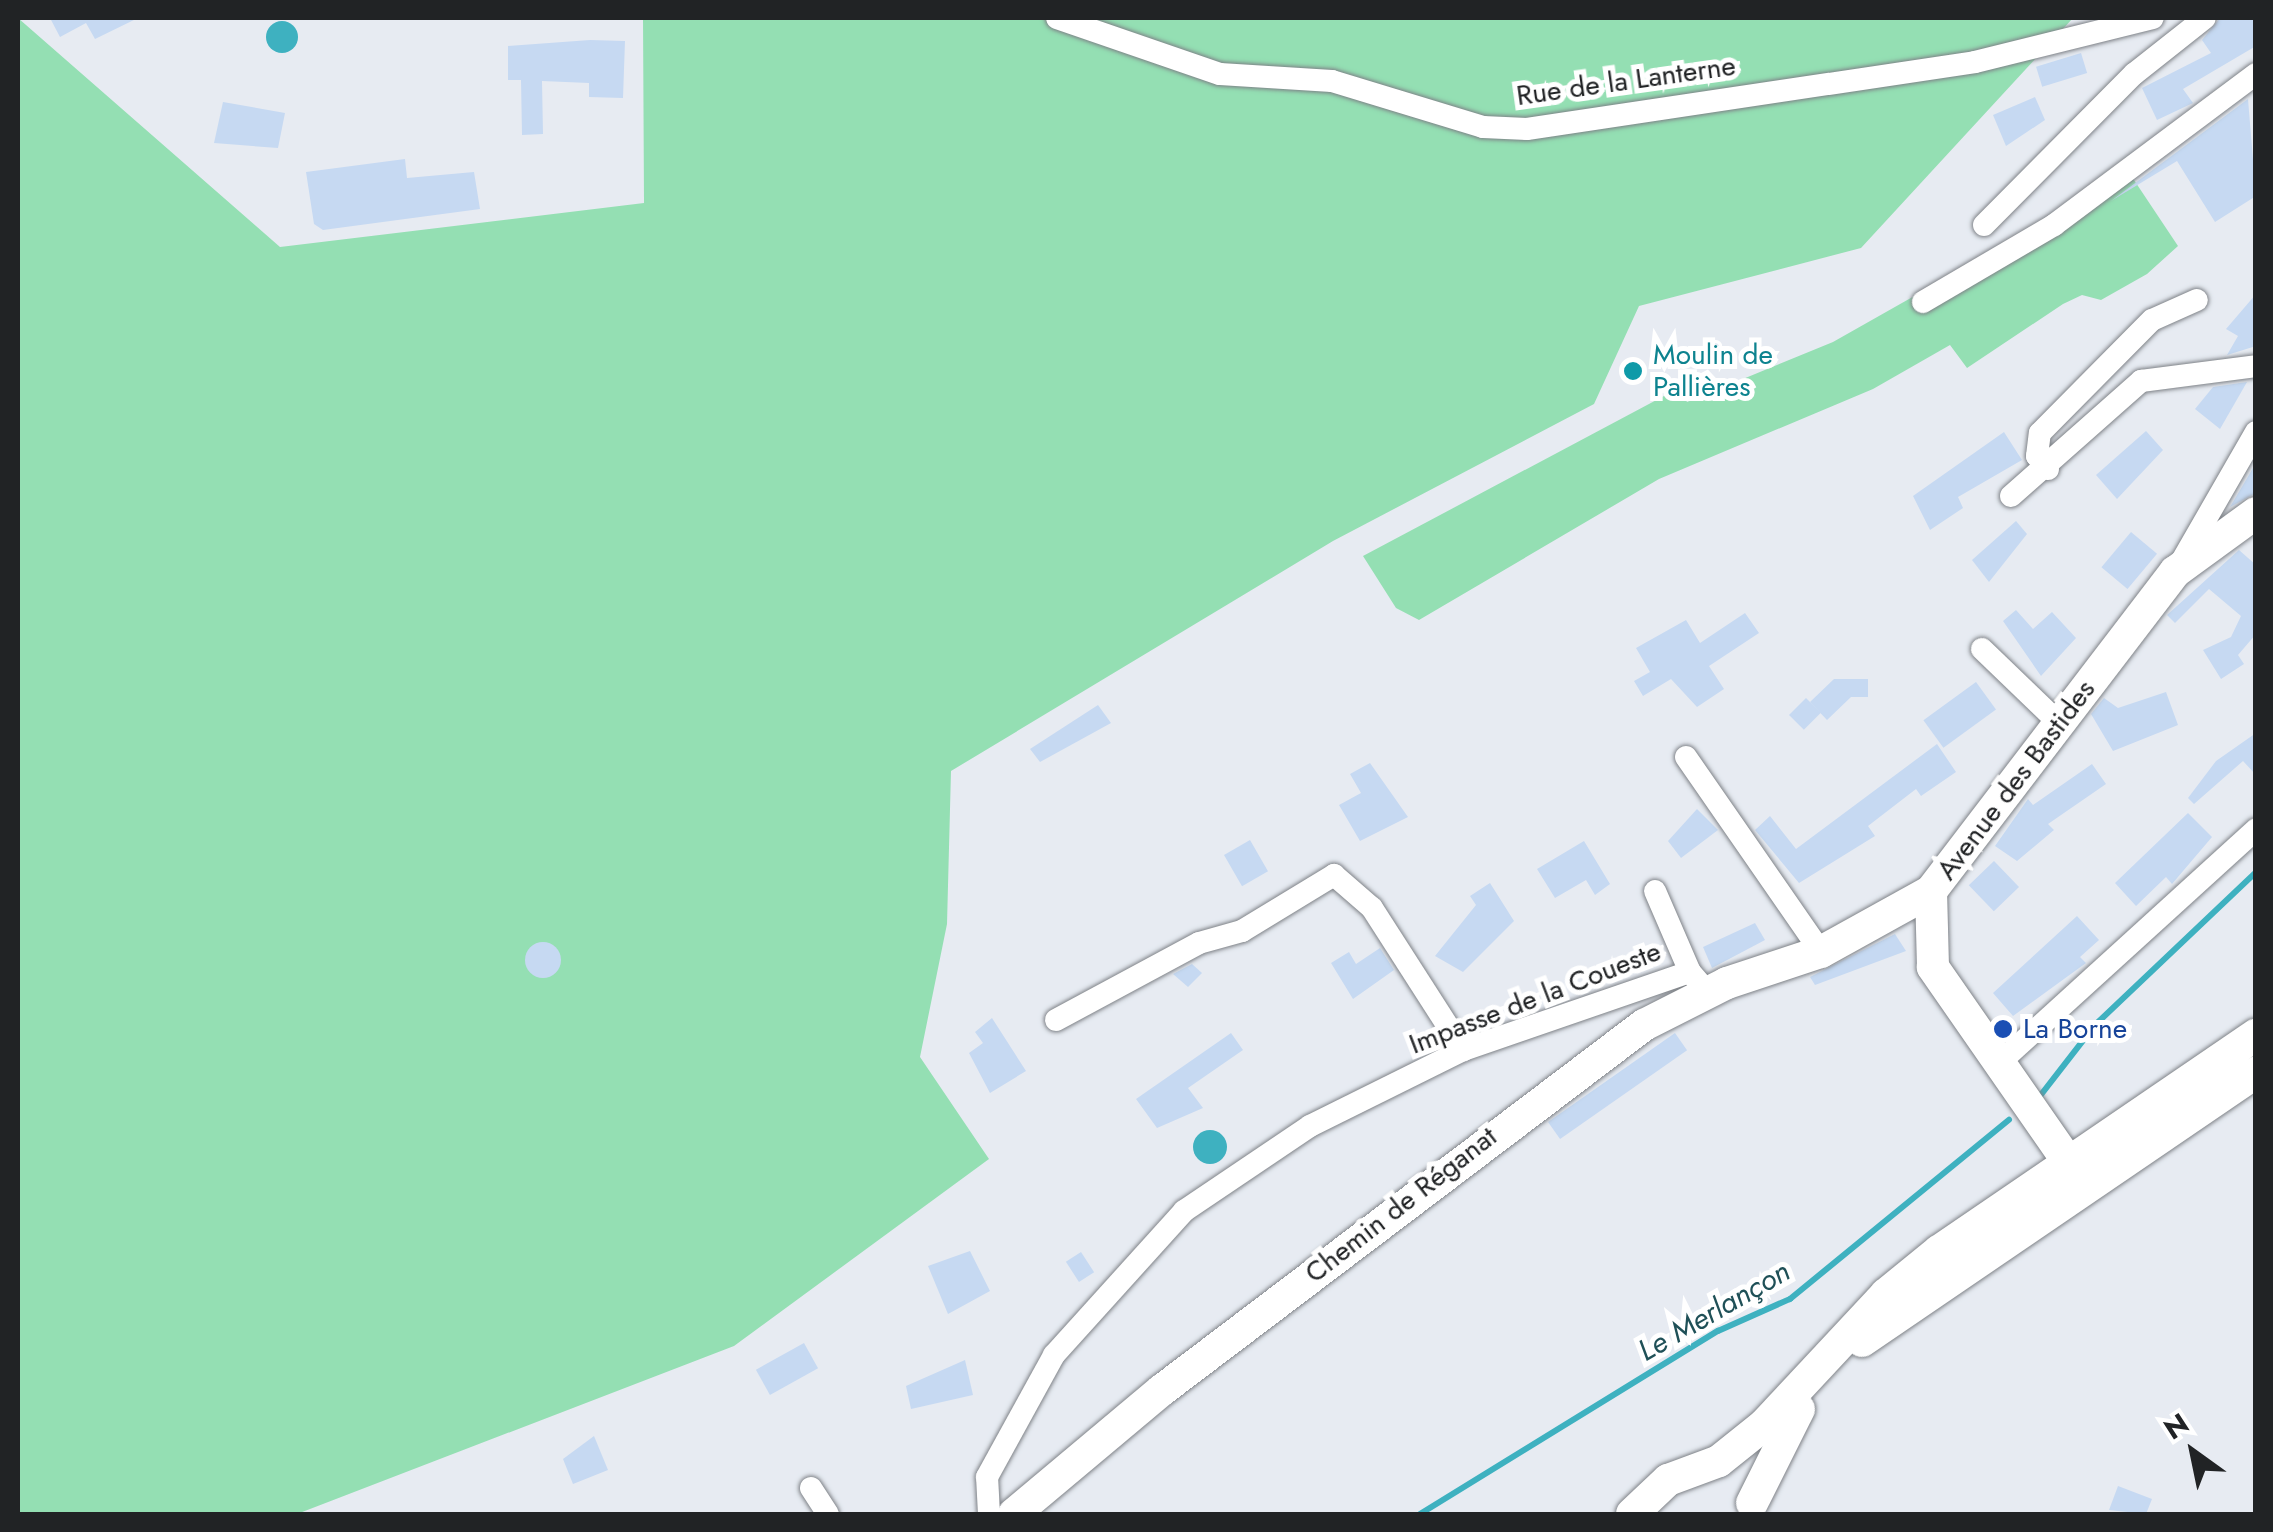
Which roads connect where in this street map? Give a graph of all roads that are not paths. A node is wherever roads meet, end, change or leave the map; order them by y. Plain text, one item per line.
1 (1057, 18) edge
2 (2153, 18) edge
3 (2205, 18) edge
4 (2256, 74) edge
5 (1984, 225) dead end
6 (2197, 300) dead end
7 (1923, 302) dead end
8 (2256, 366) edge
9 (2256, 432) edge
10 (2048, 469) junction
11 (2011, 496) dead end
12 (2256, 513) edge
13 (2176, 572) junction
14 (1982, 649) dead end
15 (2062, 726) junction
16 (1686, 757) dead end
17 (2256, 830) edge
18 (1932, 891) junction
19 (1656, 892) dead end
20 (1822, 952) junction
21 (1699, 983) junction
22 (1056, 1020) dead end
23 (2256, 1035) edge
24 (1463, 1050) junction
25 (1997, 1065) junction
26 (2256, 1072) edge
27 (2075, 1173) junction
28 (1699, 1468) junction
29 (811, 1488) dead end
30 (1646, 1508) edge
31 (1753, 1509) edge
32 (828, 1514) edge
33 (989, 1514) edge
34 (1014, 1514) edge

1 - 2 street, Rue de la Lanterne
3 - 5 street
4 - 7 street
6 - 10 street
8 - 10 street
9 - 13 street
10 - 11 street
12 - 13 street, Avenue des Bastides
13 - 15 street, Avenue des Bastides
14 - 15 street
15 - 18 street, Avenue des Bastides
16 - 20 street
17 - 25 street
18 - 20 street, Chemin de Réganat
18 - 25 street, Avenue des Bastides
19 - 21 street
20 - 21 street, Chemin de Réganat
21 - 24 street, Impasse de la Coueste
21 - 34 street, Chemin de Réganat
22 - 24 street
23 - 27 street
24 - 33 street, Impasse de la Coueste
25 - 27 street, Avenue des Bastides
26 - 27 street
27 - 28 street
27 - 31 street
28 - 30 street
28 - 31 street
29 - 32 street

